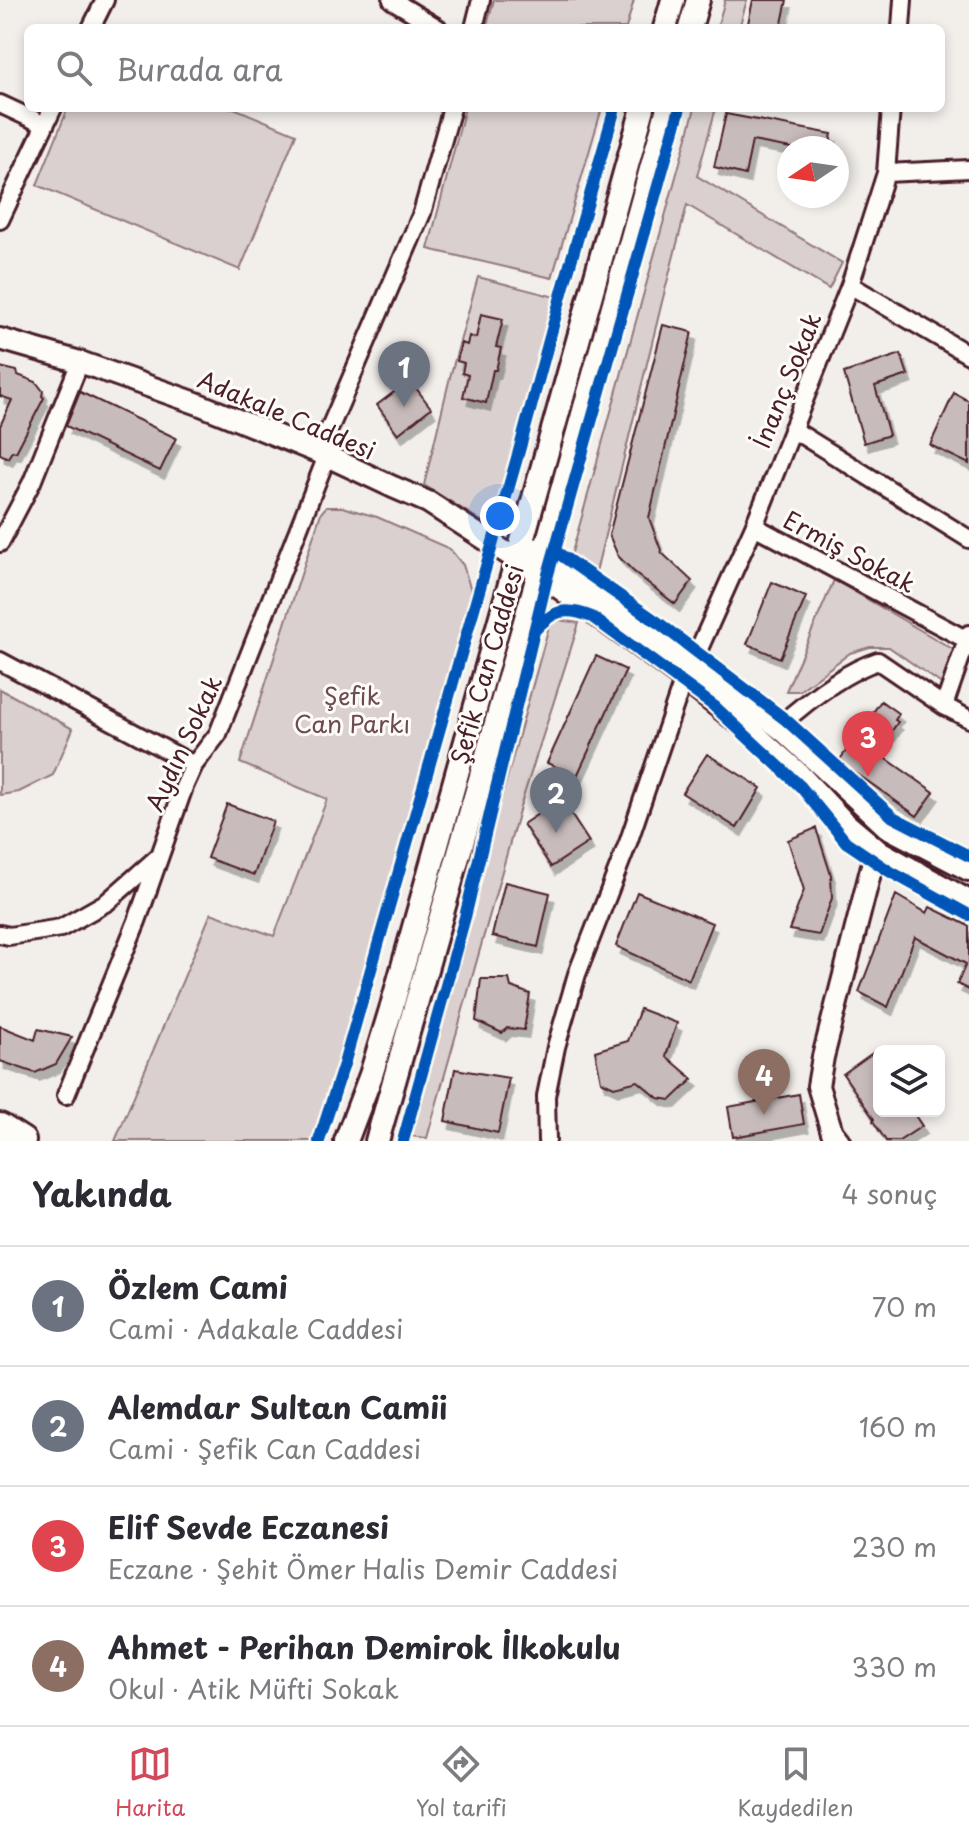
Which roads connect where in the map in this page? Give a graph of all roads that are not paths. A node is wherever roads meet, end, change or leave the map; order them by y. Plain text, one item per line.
1 (105, 0) edge
2 (392, 0) edge
3 (481, 0) edge
4 (673, 0) edge
5 (698, 0) edge
6 (903, 0) edge
7 (93, 24) edge
8 (431, 24) edge
9 (475, 24) edge
10 (666, 24) edge
11 (691, 24) edge
12 (901, 24) edge
13 (0, 104) edge
14 (51, 112) edge
15 (451, 112) edge
16 (642, 112) edge
17 (667, 112) edge
18 (891, 112) edge
19 (45, 125) junction
20 (969, 169) edge
21 (886, 173) junction
22 (0, 220) edge
23 (850, 285) junction
24 (0, 339) edge
25 (969, 355) edge
26 (80, 362) junction
27 (792, 429) junction
28 (323, 454) junction
29 (754, 526) junction
30 (969, 539) edge
31 (0, 543) edge
32 (518, 551) junction
33 (541, 564) junction
34 (968, 637) edge
35 (0, 661) edge
36 (689, 669) junction
37 (944, 706) junction
38 (969, 719) edge
39 (779, 726) junction
40 (194, 765) junction
41 (876, 850) junction
42 (159, 856) junction
43 (969, 869) edge
44 (969, 902) edge
45 (0, 934) edge
46 (66, 1095) dead end
47 (0, 1127) edge
48 (22, 1141) edge
49 (346, 1141) edge
50 (377, 1141) edge
51 (547, 1141) edge
52 (839, 1141) edge

1 - 7 street
2 - 8 street
3 - 9 street
4 - 10 main road
5 - 11 main road
6 - 12 street
13 - 19 street
14 - 19 street
15 - 28 street, Aydın Sokak
16 - 32 main road, Şefik Can Caddesi
17 - 33 main road, Şefik Can Caddesi
18 - 21 street, İnanç Sokak
19 - 22 street
20 - 21 street
21 - 23 street, İnanç Sokak
23 - 25 street
23 - 27 street, İnanç Sokak
24 - 26 street, Adakale Caddesi
26 - 28 street, Adakale Caddesi
26 - 31 street
27 - 29 street, İnanç Sokak
27 - 30 street
28 - 32 street, Adakale Caddesi
28 - 40 street, Aydın Sokak
29 - 34 street, Ermiş Sokak
29 - 36 street, İnanç Sokak
32 - 33 main road
32 - 49 main road, Şefik Can Caddesi
33 - 36 main road
33 - 50 main road, Şefik Can Caddesi
34 - 37 street
35 - 40 street
36 - 39 main road
36 - 41 main road
36 - 51 street, İnanç Sokak
37 - 38 street
37 - 39 street
39 - 43 main road
40 - 42 street, Aydın Sokak
41 - 44 main road
41 - 52 street
42 - 45 street
42 - 46 street, Aydın Sokak
47 - 48 highway

